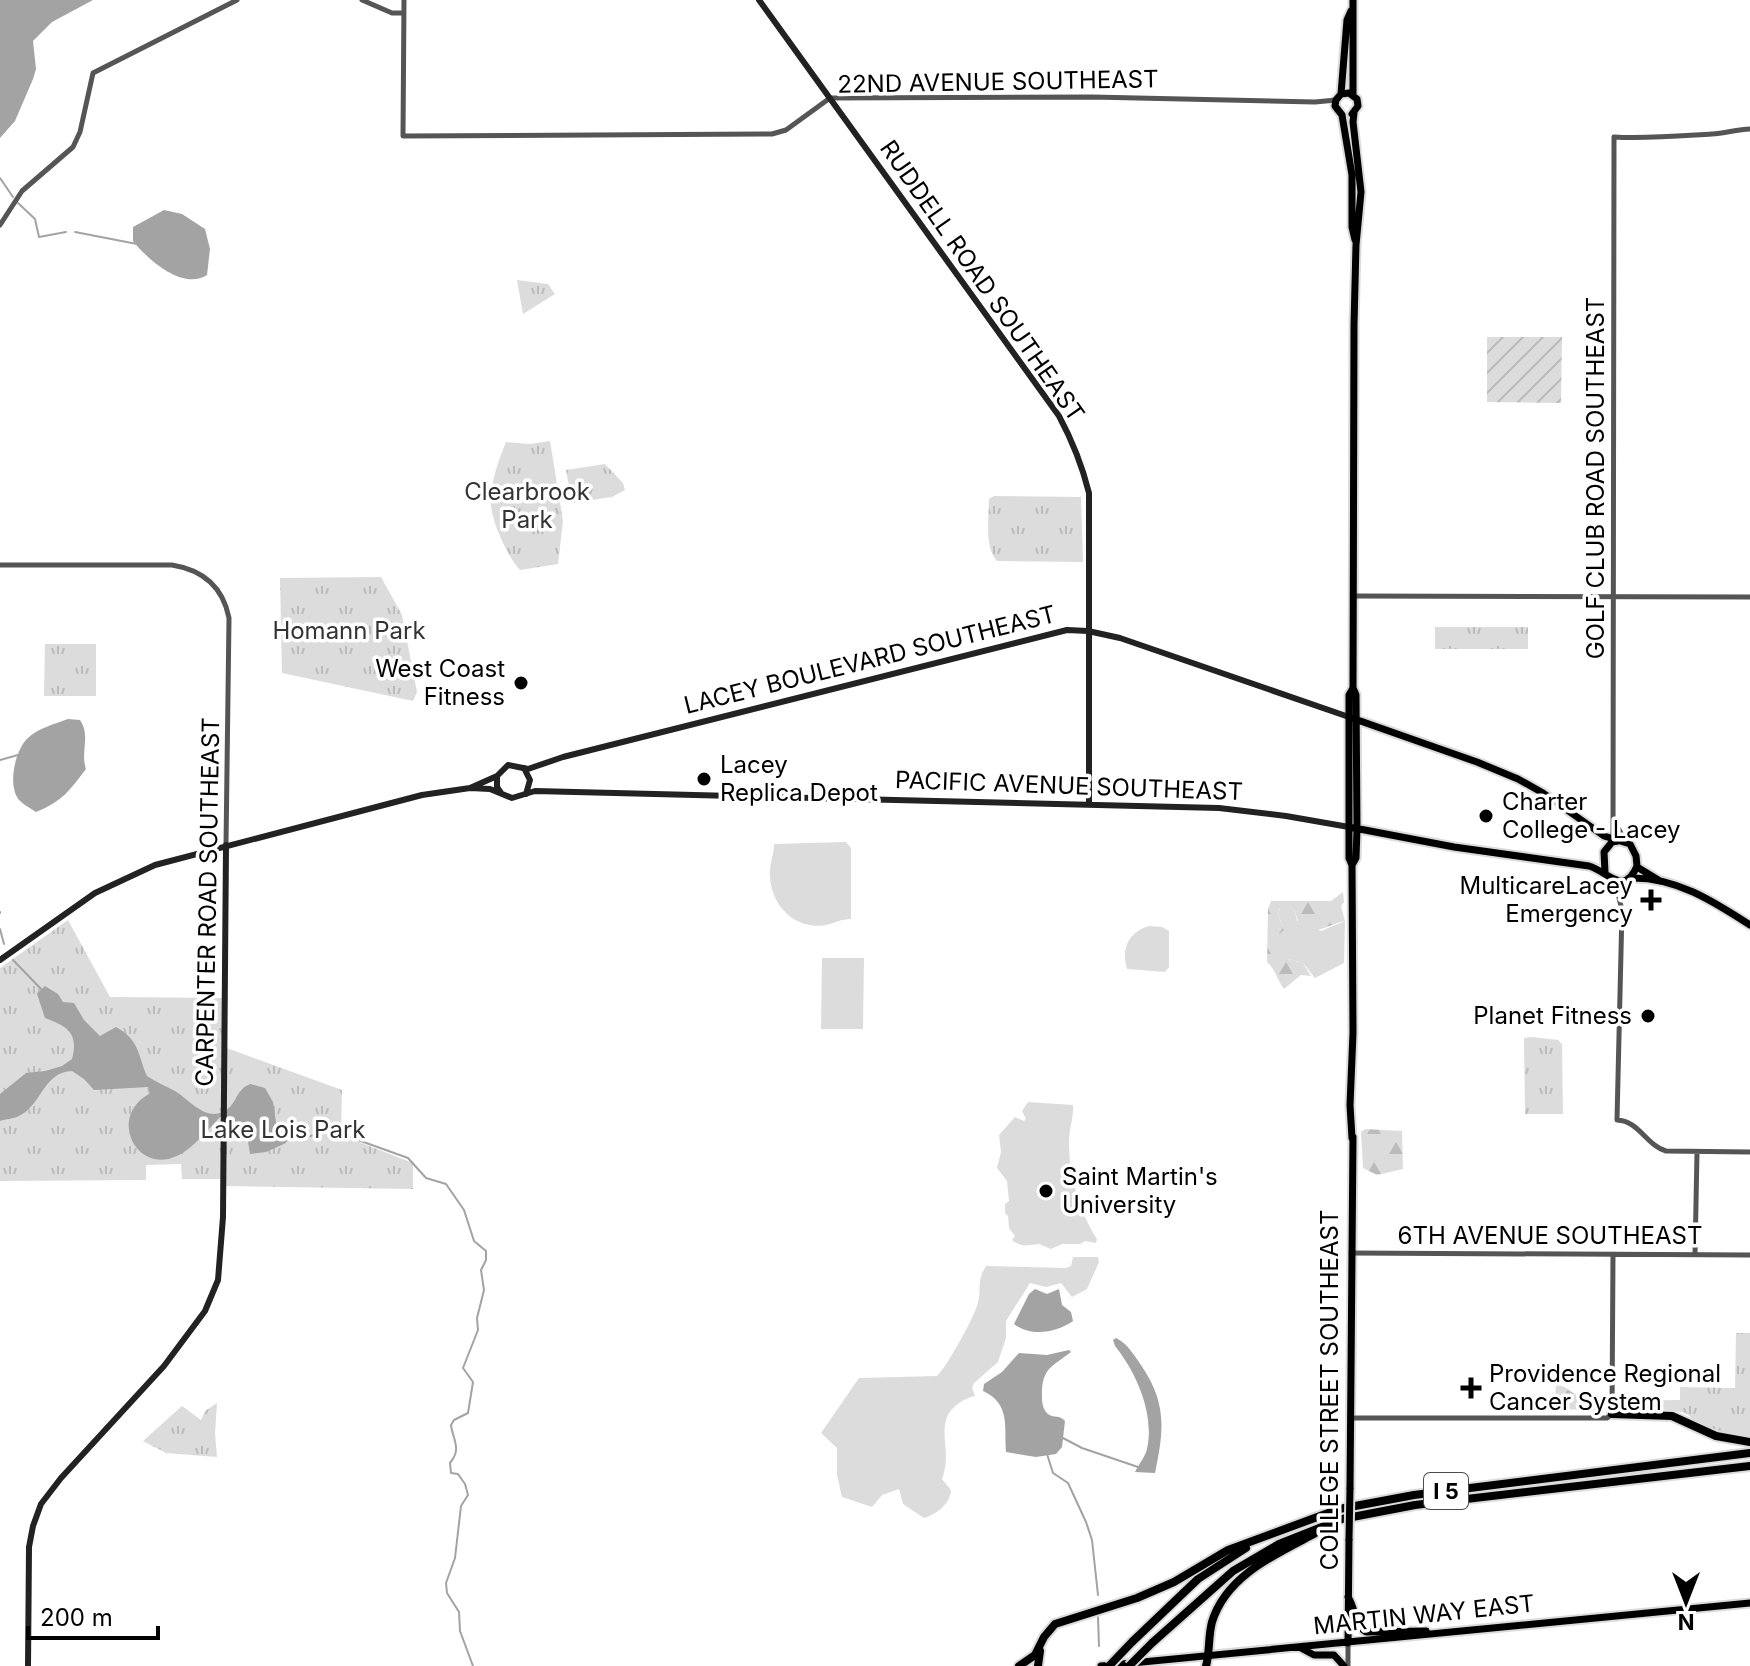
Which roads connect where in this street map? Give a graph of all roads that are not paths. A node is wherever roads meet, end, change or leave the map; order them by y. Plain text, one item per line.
1 (237, 0) edge
2 (362, 0) edge
3 (404, 0) edge
4 (759, 0) edge
5 (1352, 4) edge
6 (404, 13) junction
7 (1353, 94) junction
8 (1338, 97) junction
9 (830, 98) junction
10 (1315, 102) junction
11 (1339, 112) junction
12 (1354, 113) junction
13 (1750, 129) edge
14 (0, 225) edge
15 (1356, 245) junction
16 (1354, 549) junction
17 (0, 565) edge
18 (1356, 596) junction
19 (1614, 596) junction
20 (1750, 597) edge
21 (1353, 617) junction
22 (1088, 631) junction
23 (1352, 719) junction
24 (524, 768) junction
25 (497, 776) junction
26 (470, 788) junction
27 (501, 793) junction
28 (526, 794) junction
29 (1089, 805) junction
30 (1614, 820) junction
31 (1353, 828) junction
32 (1595, 830) junction
33 (1618, 841) junction
34 (226, 845) junction
35 (1637, 867) junction
36 (1608, 876) junction
37 (1627, 879) junction
38 (1660, 881) junction
39 (1620, 899) junction
40 (1750, 925) edge
41 (0, 960) edge
42 (1697, 1152) junction
43 (1750, 1152) edge
44 (1351, 1253) junction
45 (1613, 1254) junction
46 (1695, 1254) junction
47 (1750, 1255) edge
48 (1612, 1414) junction
49 (1351, 1418) junction
50 (1750, 1442) edge
51 (1750, 1453) edge
52 (1750, 1468) edge
53 (1342, 1519) junction
54 (1267, 1535) junction
55 (1348, 1597) junction
56 (1750, 1603) edge
57 (1436, 1633) junction
58 (1041, 1642) junction
59 (1348, 1643) junction
60 (1299, 1647) junction
61 (1209, 1656) junction
62 (28, 1666) edge
63 (1019, 1666) edge
64 (1038, 1666) edge
65 (1101, 1666) edge
66 (1109, 1666) edge
67 (1129, 1666) edge
68 (1206, 1666) edge
69 (1346, 1666) edge

1 - 14 street
2 - 6 street
3 - 6 street
4 - 9 main road, RUDDELL ROAD SOUTHEAST
5 - 7 main road
5 - 8 main road
6 - 9 street, 22ND AVENUE SOUTHEAST
7 - 8 main road
7 - 12 main road, COLLEGE STREET SOUTHEAST
8 - 10 street, 22ND AVENUE SOUTHEAST
8 - 11 main road, COLLEGE STREET SOUTHEAST
9 - 10 street, 22ND AVENUE SOUTHEAST
9 - 22 main road, RUDDELL ROAD SOUTHEAST
10 - 11 street, 22ND AVENUE SOUTHEAST
11 - 12 main road
11 - 15 main road, COLLEGE STREET SOUTHEAST
12 - 15 main road, COLLEGE STREET SOUTHEAST
13 - 19 street, GOLF CLUB ROAD SOUTHEAST
15 - 16 main road, COLLEGE STREET SOUTHEAST
16 - 18 main road, COLLEGE STREET SOUTHEAST
16 - 21 main road, COLLEGE STREET SOUTHEAST
17 - 34 street, CARPENTER ROAD SOUTHEAST
18 - 19 street
18 - 21 main road, COLLEGE STREET SOUTHEAST
19 - 20 street
19 - 30 street, GOLF CLUB ROAD SOUTHEAST
21 - 23 main road, COLLEGE STREET SOUTHEAST
22 - 23 main road, LACEY BOULEVARD SOUTHEAST
22 - 24 main road, LACEY BOULEVARD SOUTHEAST
22 - 29 main road, RUDDELL ROAD SOUTHEAST
23 - 31 main road, COLLEGE STREET SOUTHEAST
23 - 32 main road, LACEY BOULEVARD SOUTHEAST
24 - 25 main road
24 - 28 main road
25 - 26 main road
25 - 27 main road
26 - 27 main road
26 - 34 main road
27 - 28 main road
28 - 29 main road, PACIFIC AVENUE SOUTHEAST
29 - 31 main road, PACIFIC AVENUE SOUTHEAST
30 - 32 street
30 - 33 street, GOLF CLUB ROAD SOUTHEAST
30 - 33 street, GOLF CLUB ROAD SOUTHEAST
31 - 36 main road, PACIFIC AVENUE SOUTHEAST
31 - 44 main road, COLLEGE STREET SOUTHEAST
32 - 33 main road, LACEY BOULEVARD SOUTHEAST
33 - 35 main road
33 - 36 main road
34 - 41 main road
34 - 62 main road, CARPENTER ROAD SOUTHEAST
35 - 37 main road
35 - 38 main road
36 - 37 main road
36 - 39 street
37 - 38 main road
37 - 39 street
38 - 40 main road
39 - 42 street
42 - 43 street
42 - 46 street
44 - 45 street, 6TH AVENUE SOUTHEAST
44 - 49 main road, COLLEGE STREET SOUTHEAST
45 - 46 street, 6TH AVENUE SOUTHEAST
45 - 48 street
46 - 47 street, 6TH AVENUE SOUTHEAST
48 - 49 street
48 - 50 highway
49 - 55 main road, COLLEGE STREET SOUTHEAST, bridge
51 - 54 highway, I 5
52 - 53 highway, I 5
53 - 61 highway
53 - 67 highway, I 5, bridge
54 - 58 highway
54 - 66 highway, I 5, bridge
55 - 57 main road
55 - 59 main road, COLLEGE STREET SOUTHEAST
56 - 57 main road, MARTIN WAY EAST
57 - 59 main road, MARTIN WAY EAST
58 - 63 highway
58 - 64 highway
59 - 60 main road, MARTIN WAY EAST
59 - 69 street
60 - 61 main road, MARTIN WAY EAST
60 - 69 main road
61 - 65 main road, MARTIN WAY EAST
61 - 68 highway

